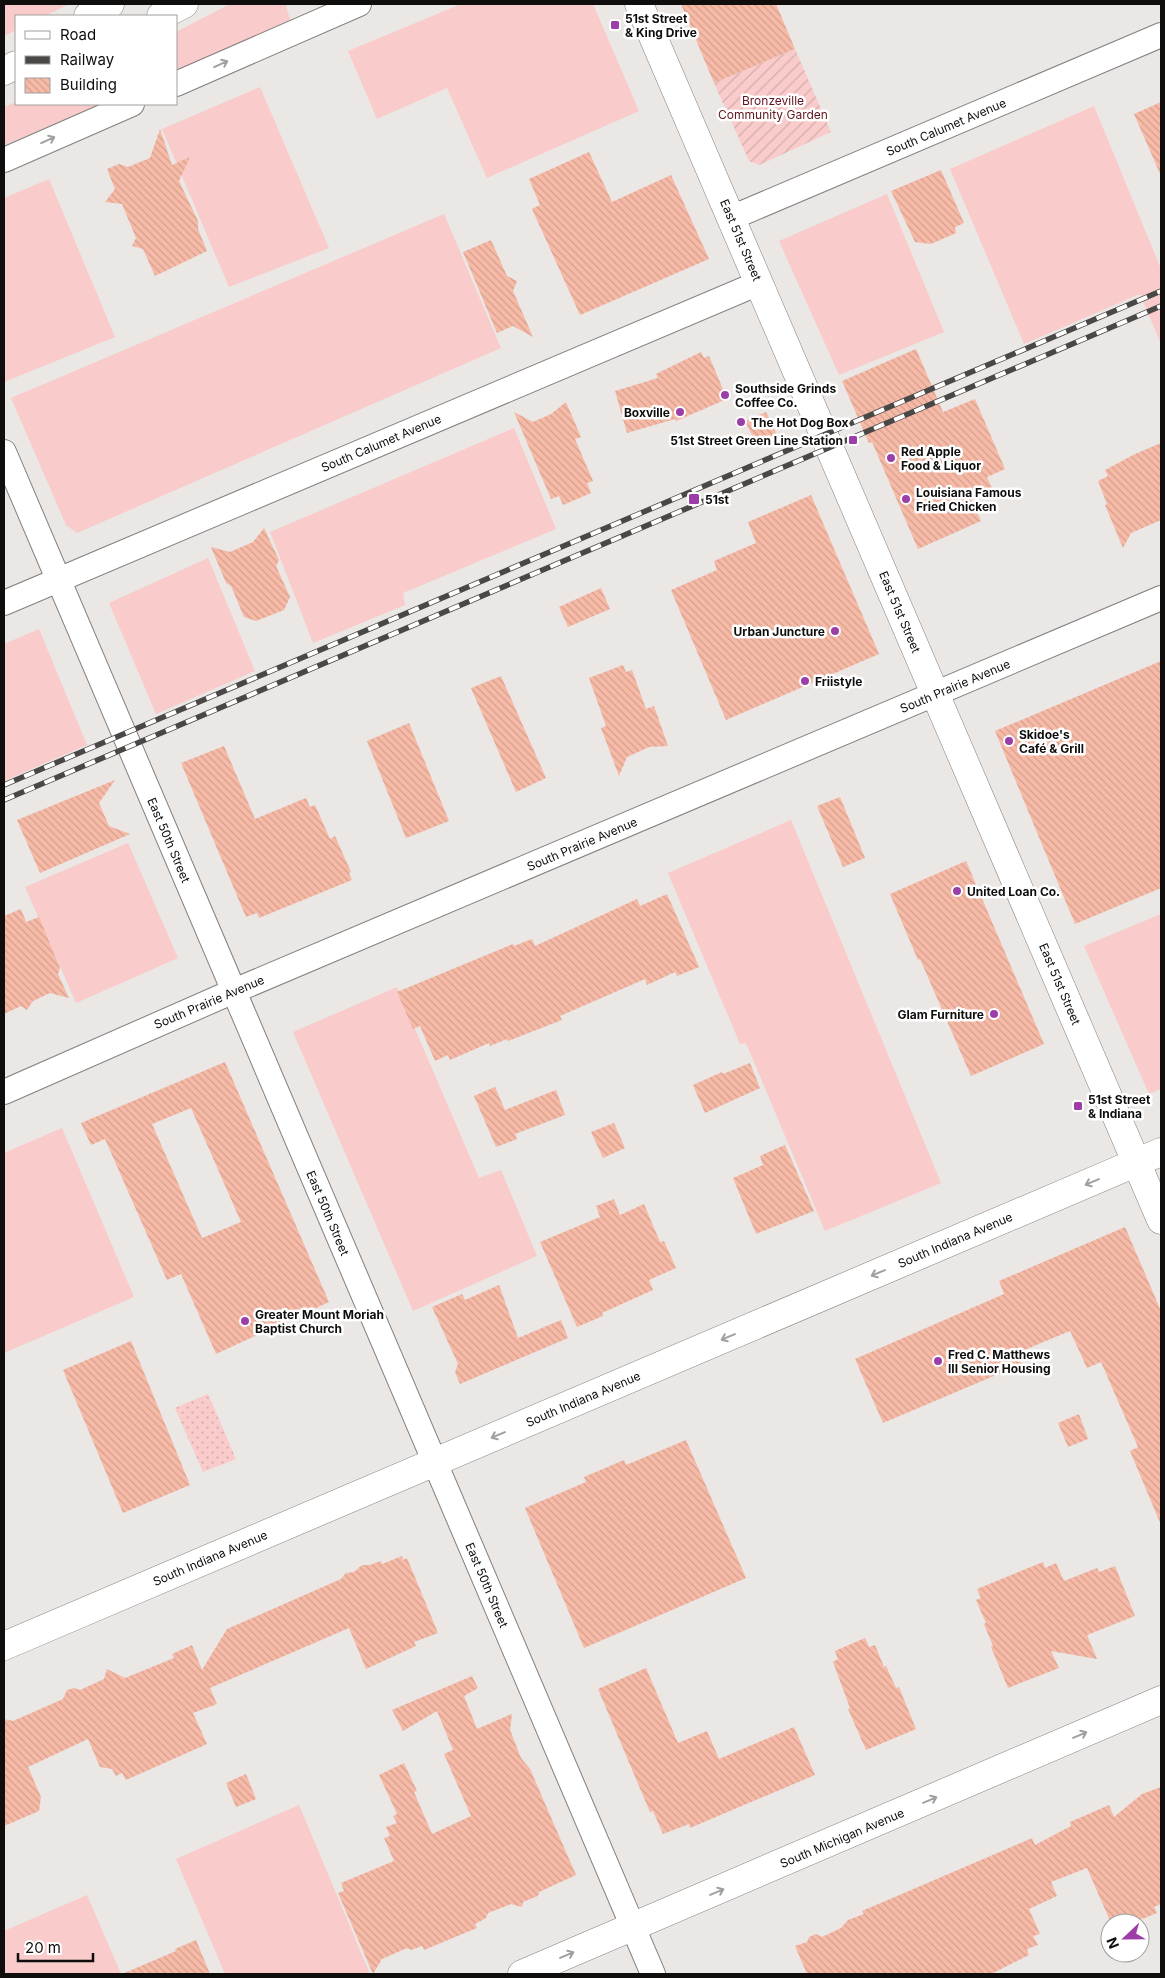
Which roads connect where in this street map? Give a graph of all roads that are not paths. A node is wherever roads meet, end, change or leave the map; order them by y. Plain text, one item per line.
1 (110, 4) edge
2 (184, 4) edge
3 (359, 4) edge
4 (639, 4) edge
5 (90, 15) edge
6 (163, 15) edge
7 (1161, 35) edge
8 (178, 83) edge
9 (130, 105) edge
10 (4, 160) edge
11 (731, 218) junction
12 (759, 283) junction
13 (4, 452) edge
14 (58, 580) junction
15 (1161, 598) edge
16 (4, 603) edge
17 (936, 694) junction
18 (234, 991) junction
19 (4, 1092) edge
20 (1161, 1152) edge
21 (1136, 1163) junction
22 (1161, 1220) edge
23 (435, 1462) junction
24 (4, 1646) edge
25 (1161, 1700) edge
26 (633, 1928) junction
27 (522, 1974) edge
28 (653, 1974) edge

1 - 5 street
2 - 6 street
8 -> 3 street
4 - 11 street, East 51st Street
7 - 11 street, South Calumet Avenue
10 -> 9 street
11 - 12 street, East 51st Street
12 - 14 street, South Calumet Avenue
12 - 17 street, East 51st Street
13 - 14 street, East 50th Street
14 - 16 street, South Calumet Avenue
14 - 18 street, East 50th Street
15 - 17 street, South Prairie Avenue
17 - 18 street, South Prairie Avenue
17 - 21 street, East 51st Street
18 - 19 street, South Prairie Avenue
18 - 23 street, East 50th Street
20 - 21 street, South Indiana Avenue
21 - 22 street, East 51st Street
21 -> 23 street, South Indiana Avenue
23 - 24 street, South Indiana Avenue
23 - 26 street, East 50th Street
26 -> 25 street, South Michigan Avenue
27 -> 26 street, South Michigan Avenue
26 - 28 street, East 50th Street

